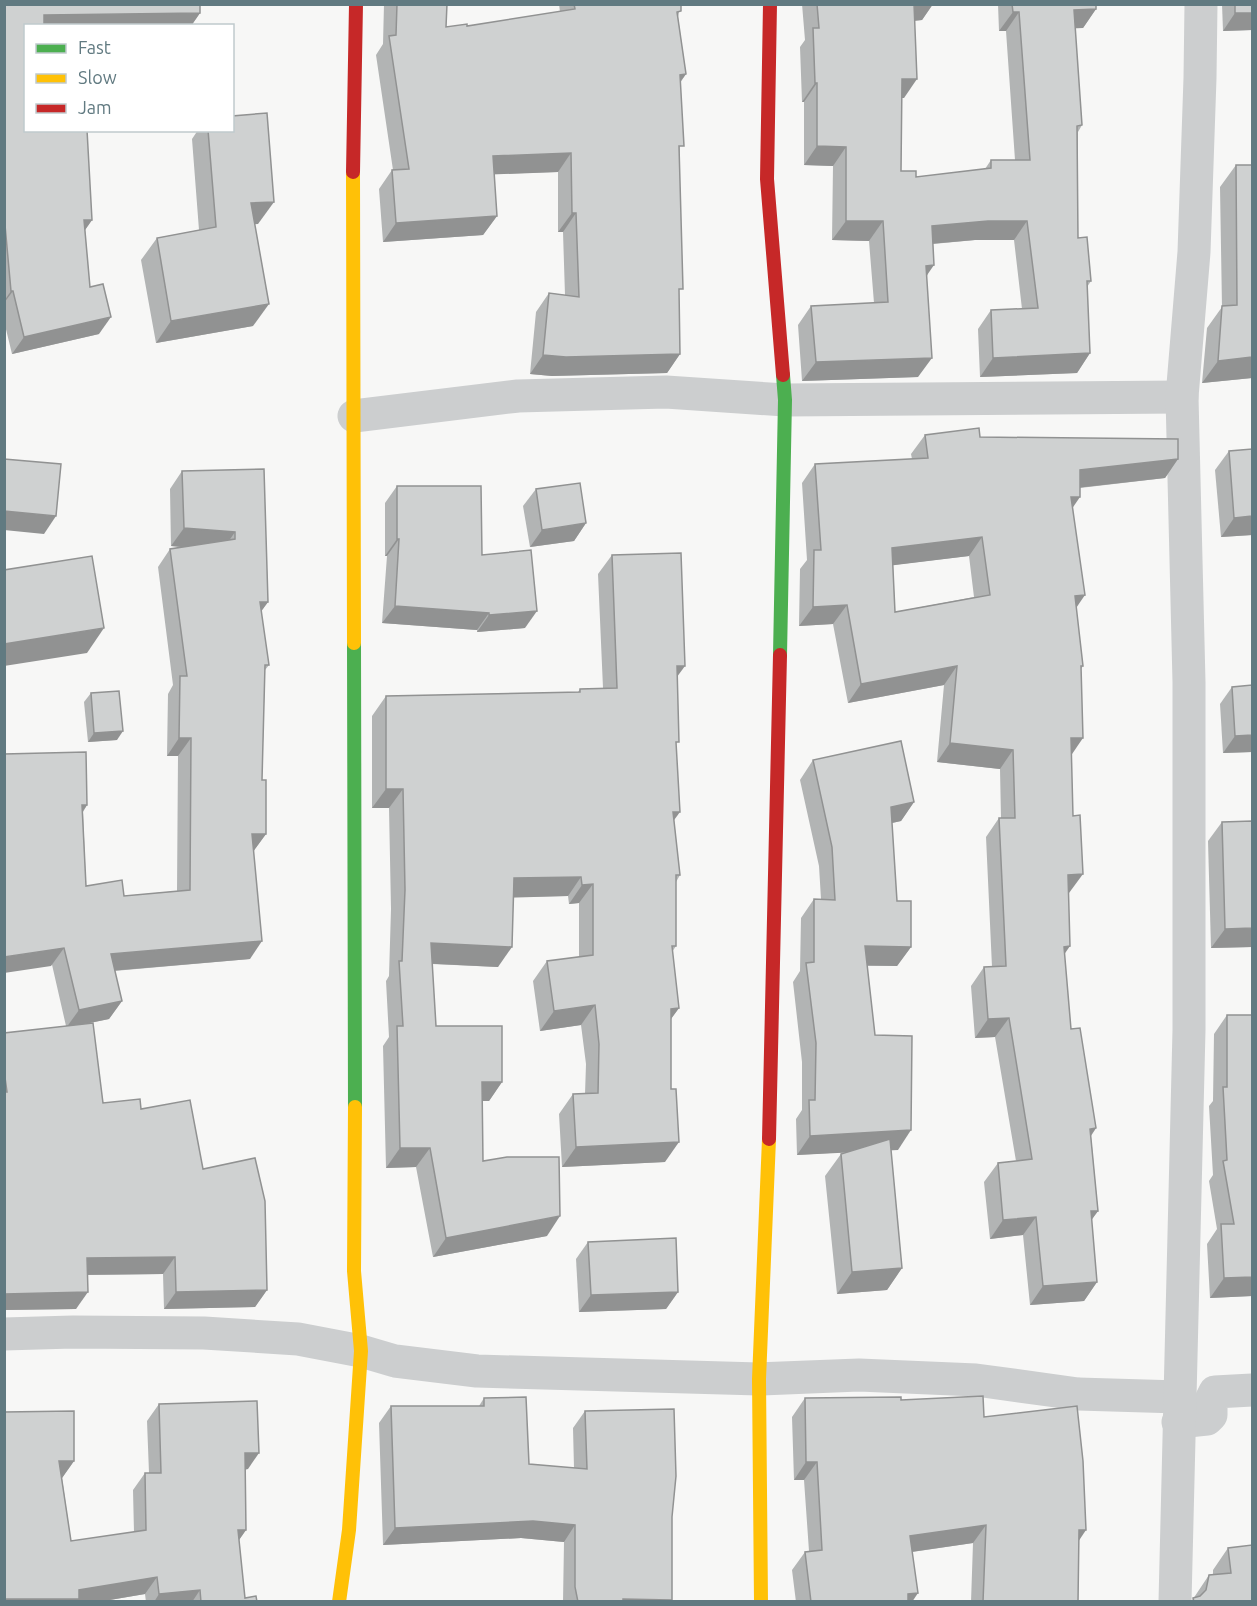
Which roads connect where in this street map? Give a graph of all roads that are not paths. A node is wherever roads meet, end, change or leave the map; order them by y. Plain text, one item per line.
1 (356, 4) edge
2 (770, 4) edge
3 (1201, 4) edge
4 (1182, 397) junction
5 (785, 400) junction
6 (354, 416) junction
7 (4, 1334) edge
8 (361, 1351) junction
9 (759, 1379) junction
10 (1252, 1390) edge
11 (1179, 1409) junction
12 (339, 1602) edge
13 (761, 1602) edge
14 (1174, 1602) edge

1 - 6 street
2 - 5 street
3 - 4 street
4 - 5 street
4 - 11 street
5 - 6 street
5 - 9 street
6 - 8 street
7 - 8 street
8 - 9 street
8 - 12 street
9 - 11 street
9 - 13 street
10 - 11 street
11 - 14 street

